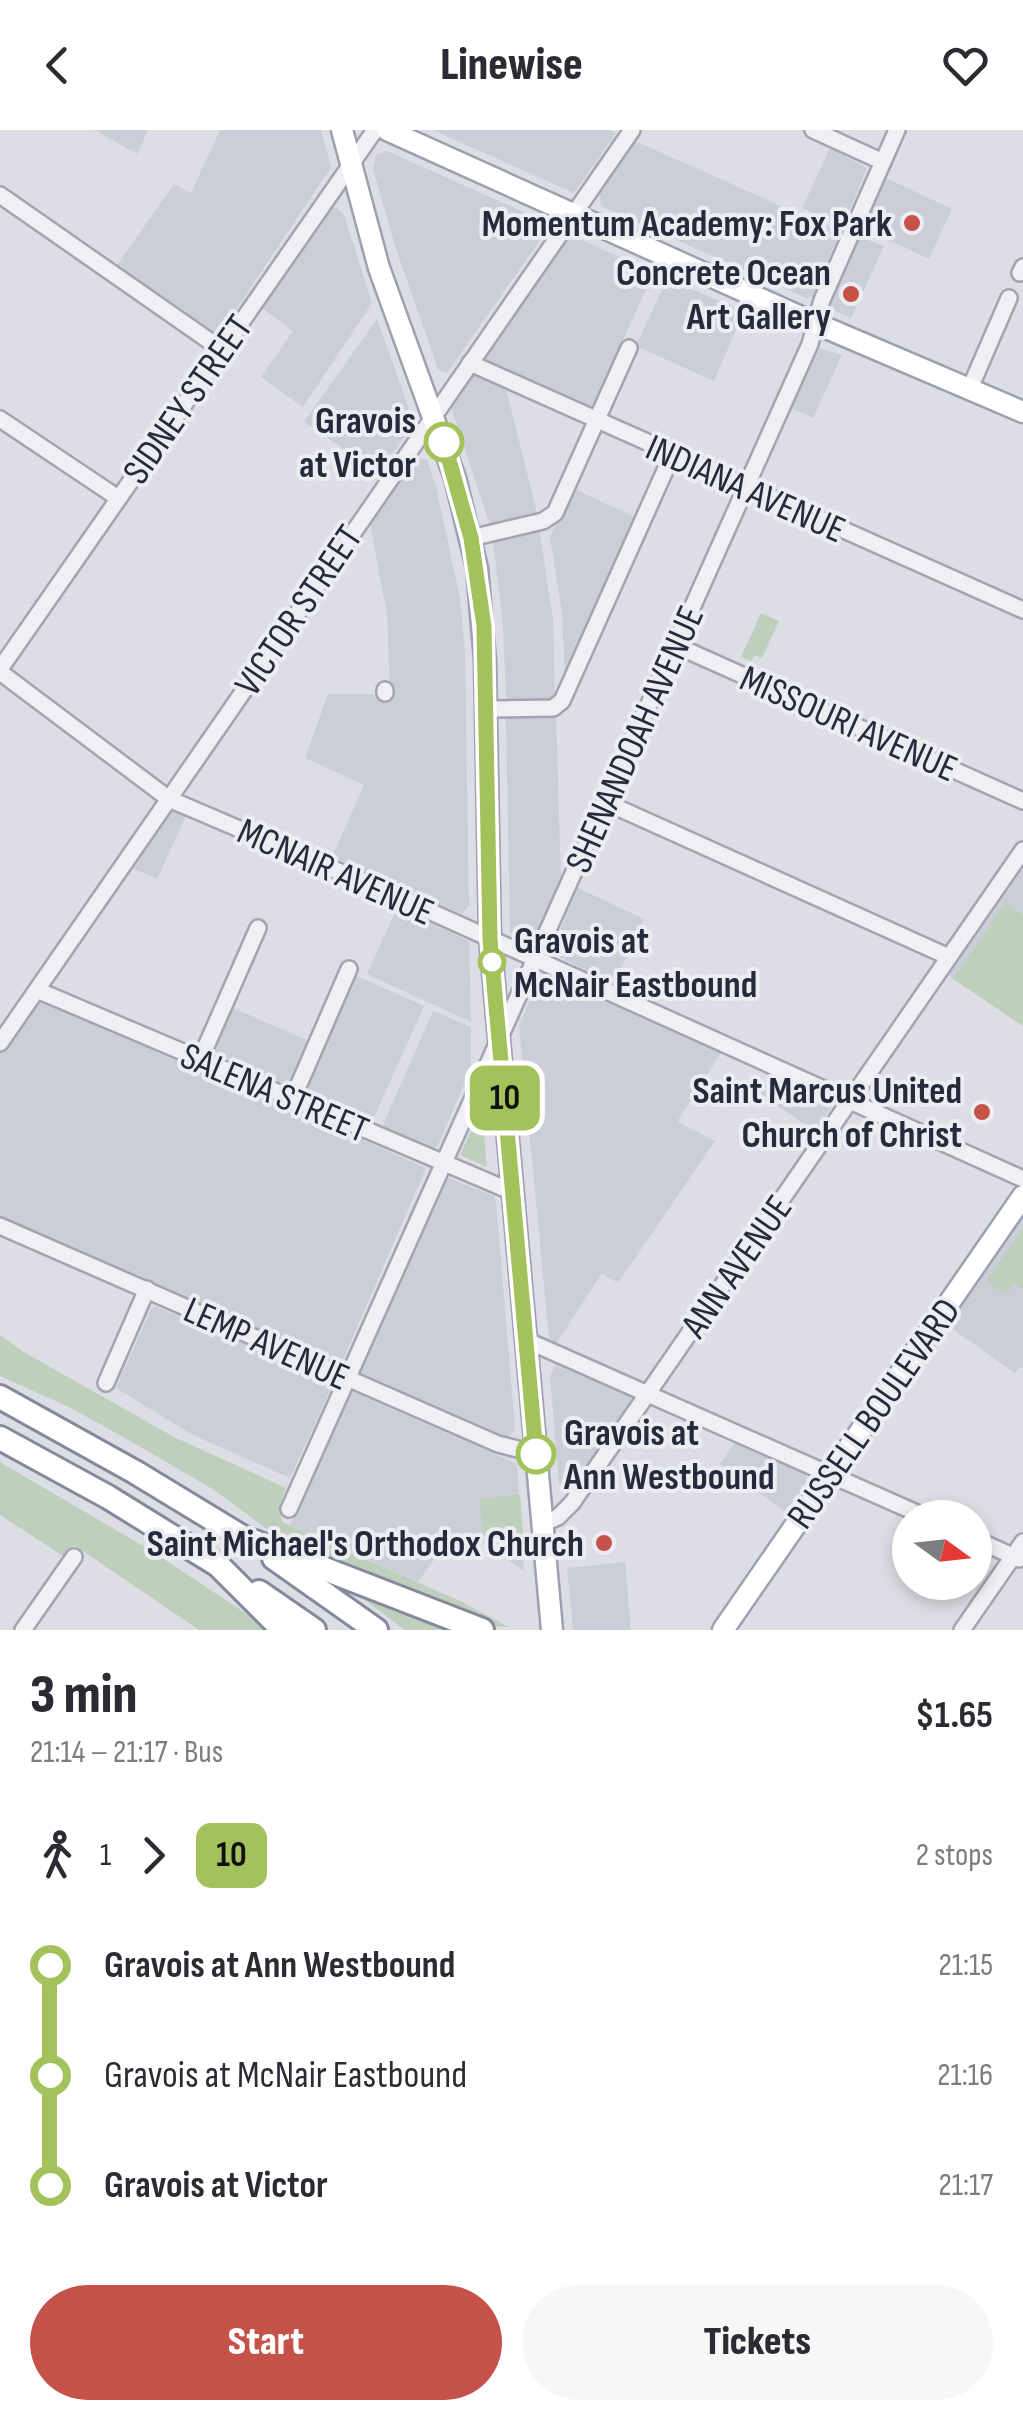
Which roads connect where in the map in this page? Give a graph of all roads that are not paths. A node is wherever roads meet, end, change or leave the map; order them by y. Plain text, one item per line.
1 (342, 130) edge
2 (375, 130) edge
3 (387, 130) edge
4 (632, 130) edge
5 (813, 130) edge
6 (897, 130) edge
7 (883, 162) junction
8 (350, 164) junction
9 (0, 195) edge
10 (574, 214) junction
11 (1009, 298) dead end
12 (816, 323) junction
13 (629, 348) dead end
14 (220, 349) junction
15 (470, 362) junction
16 (970, 388) junction
17 (1023, 412) edge
18 (433, 416) junction
19 (0, 419) edge
20 (596, 421) junction
21 (672, 455) junction
22 (745, 488) junction
23 (118, 498) junction
24 (471, 538) junction
25 (1023, 610) edge
26 (7, 645) edge
27 (674, 645) junction
28 (0, 671) edge
29 (486, 709) junction
30 (169, 798) junction
31 (1023, 801) edge
32 (605, 802) junction
33 (1023, 850) edge
34 (258, 928) dead end
35 (490, 939) junction
36 (949, 957) junction
37 (536, 960) junction
38 (350, 969) dead end
39 (36, 990) junction
40 (499, 1039) junction
41 (0, 1042) edge
42 (200, 1060) junction
43 (293, 1098) junction
44 (850, 1102) junction
45 (442, 1163) junction
46 (1023, 1179) edge
47 (515, 1193) junction
48 (1023, 1196) edge
49 (0, 1226) edge
50 (146, 1288) junction
51 (528, 1341) junction
52 (347, 1378) junction
53 (106, 1382) dead end
54 (648, 1394) junction
55 (0, 1396) edge
56 (0, 1438) edge
57 (536, 1454) junction
58 (831, 1474) junction
59 (892, 1502) edge
60 (289, 1509) dead end
61 (542, 1524) junction
62 (242, 1538) junction
63 (992, 1544) edge
64 (1020, 1553) edge
65 (74, 1558) dead end
66 (218, 1565) junction
67 (23, 1630) edge
68 (283, 1630) edge
69 (314, 1630) edge
70 (376, 1630) edge
71 (482, 1630) edge
72 (552, 1630) edge
73 (722, 1630) edge
74 (962, 1630) edge

1 - 8 main road
2 - 8 street, SIDNEY STREET
3 - 10 main road
4 - 10 street, VICTOR STREET
5 - 7 street
6 - 7 street, SHENANDOAH AVENUE
7 - 12 street, SHENANDOAH AVENUE
8 - 14 street, SIDNEY STREET
8 - 18 main road
9 - 14 street
10 - 12 main road
10 - 15 street, VICTOR STREET
11 - 16 street
12 - 16 main road
12 - 22 street, SHENANDOAH AVENUE
13 - 20 street
14 - 23 street, SIDNEY STREET
15 - 18 street, VICTOR STREET
15 - 20 street, INDIANA AVENUE
16 - 17 main road
18 - 24 main road
18 - 30 street, VICTOR STREET
19 - 23 street
20 - 21 street, INDIANA AVENUE
20 - 24 street
21 - 22 street, INDIANA AVENUE
21 - 29 street
22 - 25 street, INDIANA AVENUE
22 - 27 street, SHENANDOAH AVENUE
23 - 26 street, SIDNEY STREET
24 - 29 main road
26 - 28 street, SIDNEY STREET
27 - 31 street, MISSOURI AVENUE
27 - 32 street, SHENANDOAH AVENUE
28 - 30 street, MCNAIR AVENUE
29 - 35 main road
30 - 35 street, MCNAIR AVENUE
30 - 39 street, VICTOR STREET
32 - 36 street
32 - 37 street, SHENANDOAH AVENUE
33 - 36 street, ANN AVENUE
34 - 42 street
35 - 37 street, MCNAIR AVENUE
35 - 40 main road
36 - 44 street, ANN AVENUE
37 - 40 street, SHENANDOAH AVENUE
37 - 44 street, MCNAIR AVENUE
38 - 43 street
39 - 41 street, VICTOR STREET
39 - 42 street, SALENA STREET
40 - 45 street, SHENANDOAH AVENUE
40 - 47 main road
42 - 43 street, SALENA STREET
43 - 45 street, SALENA STREET
44 - 46 street, MCNAIR AVENUE
44 - 54 street, ANN AVENUE
45 - 47 street, SALENA STREET
45 - 52 street, SHENANDOAH AVENUE
47 - 51 main road
48 - 58 main road, RUSSELL BOULEVARD
49 - 50 street, LEMP AVENUE
50 - 52 street, LEMP AVENUE
50 - 53 street
51 - 54 street
51 - 57 main road
52 - 57 street, LEMP AVENUE
52 - 60 street, SHENANDOAH AVENUE
54 - 58 street
54 - 61 street, ANN AVENUE
55 - 62 highway
56 - 66 highway
57 - 61 main road
58 - 59 street
58 - 73 main road, RUSSELL BOULEVARD
61 - 72 main road
62 - 70 highway
62 - 71 highway
63 - 64 street
64 - 74 street
65 - 67 street
66 - 68 highway
66 - 69 highway

